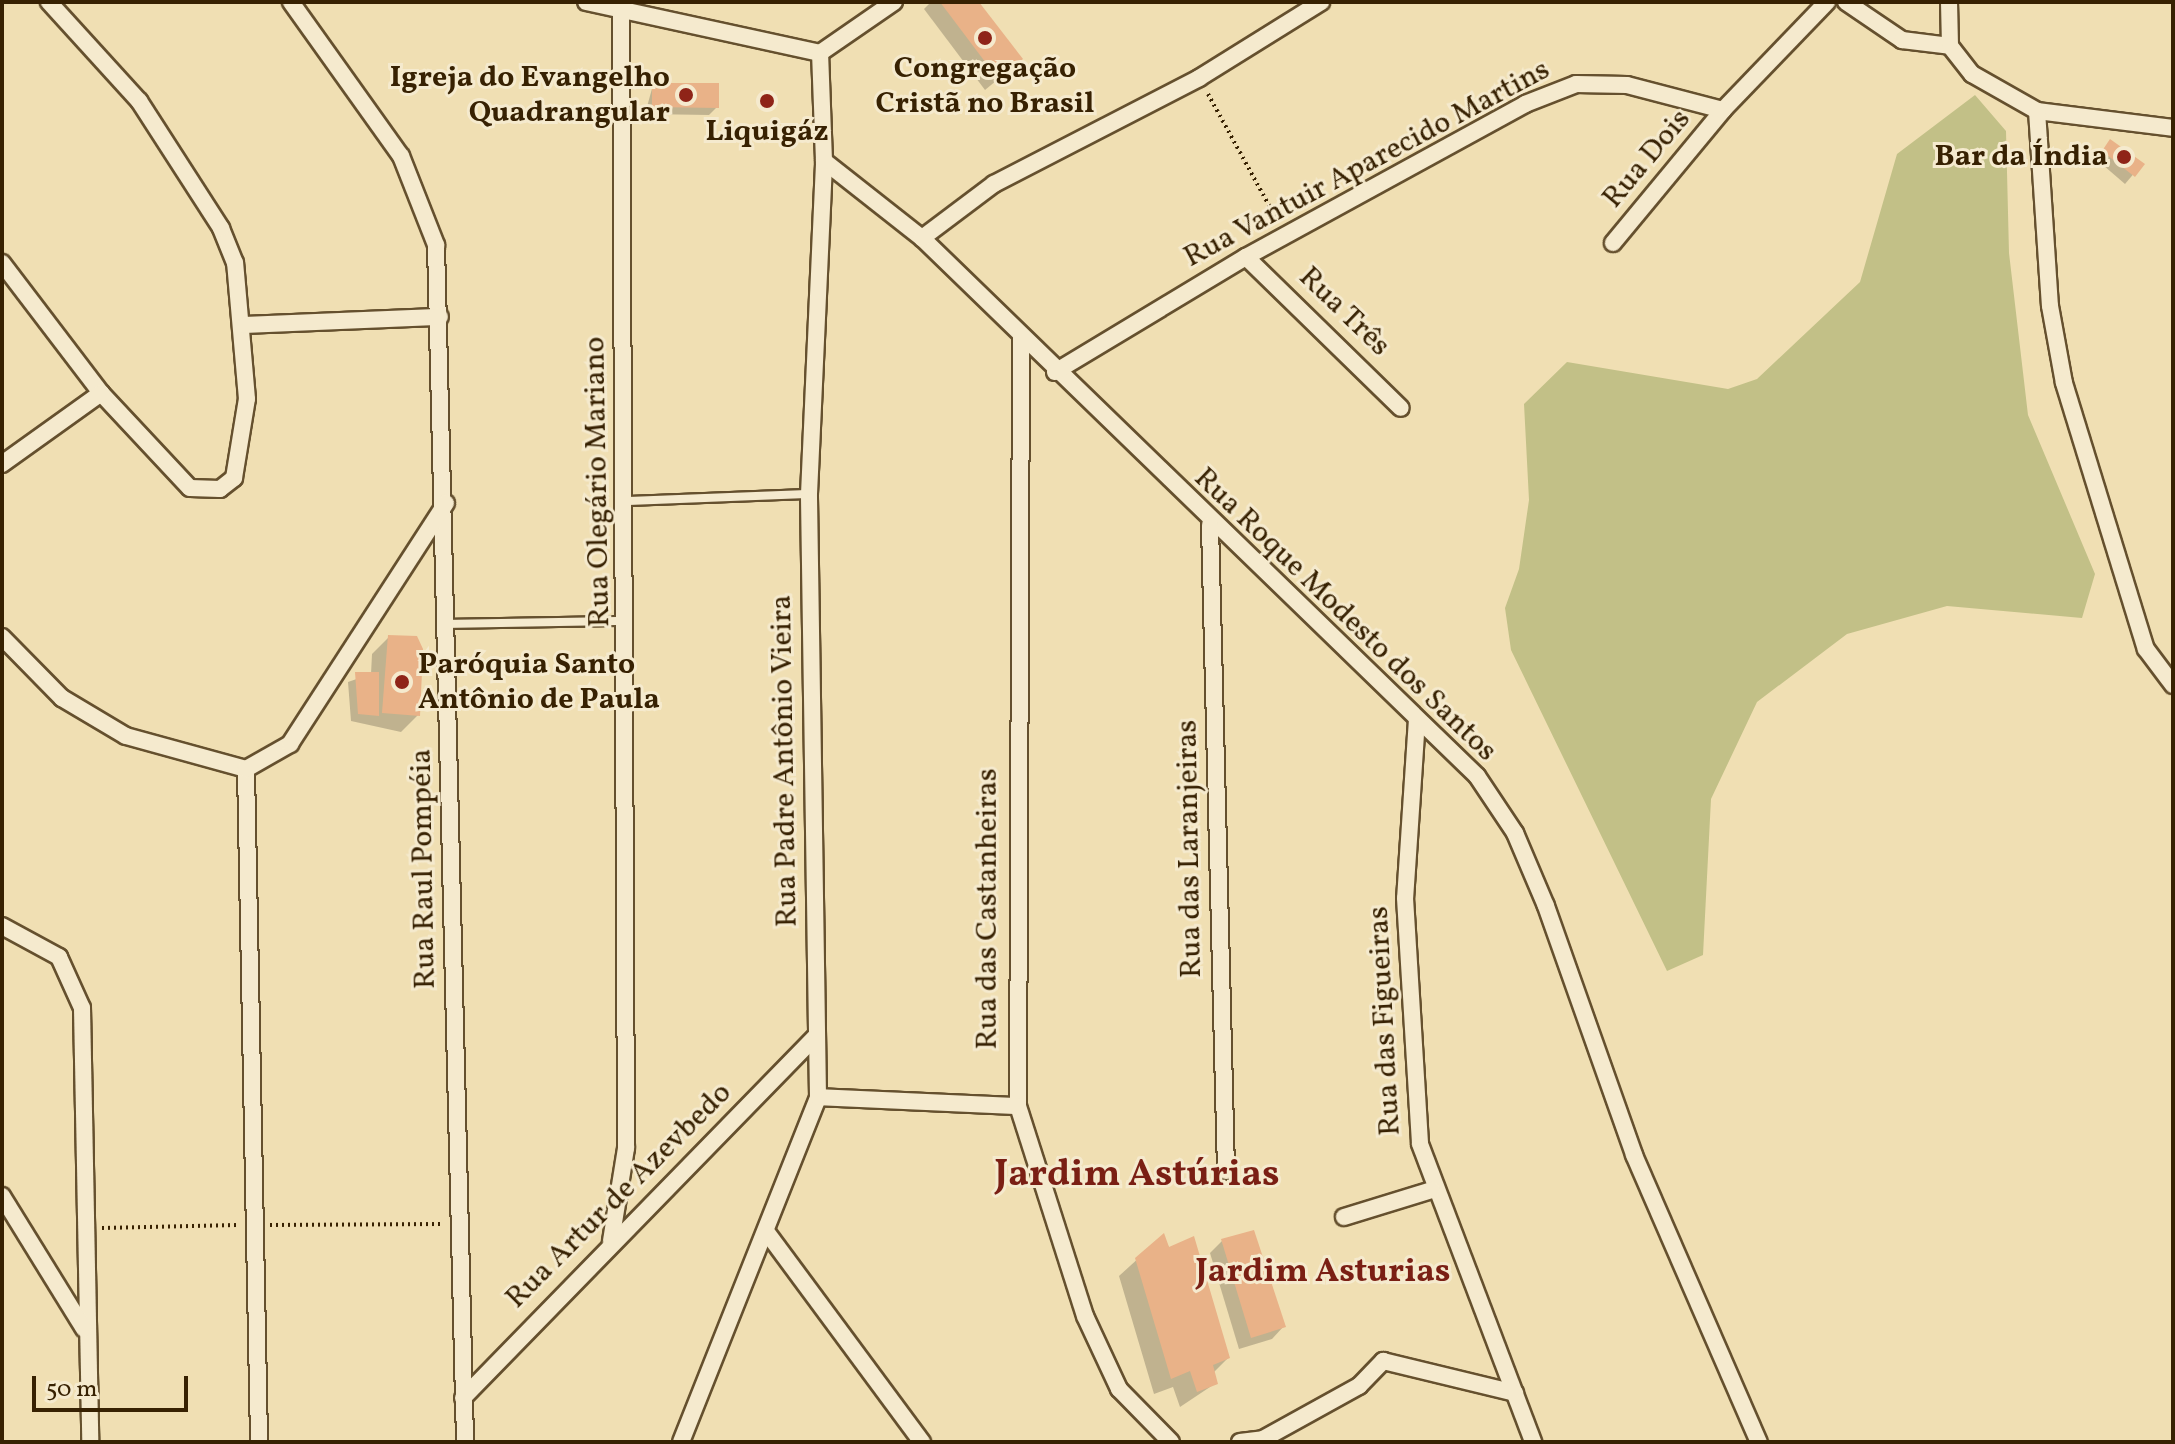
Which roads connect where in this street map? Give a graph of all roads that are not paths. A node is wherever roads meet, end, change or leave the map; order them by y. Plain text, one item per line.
1 (49, 2) edge
2 (291, 2) edge
3 (586, 2) edge
4 (894, 2) edge
5 (1321, 2) edge
6 (1827, 2) edge
7 (1846, 2) edge
8 (1949, 2) edge
9 (621, 8) junction
10 (1950, 46) junction
11 (820, 53) junction
12 (1723, 110) junction
13 (2037, 111) junction
14 (2170, 126) edge
15 (824, 161) junction
16 (922, 238) junction
17 (1613, 243) dead end
18 (1246, 257) junction
19 (2, 263) edge
20 (440, 317) junction
21 (246, 325) junction
22 (1021, 336) junction
23 (1055, 372) junction
24 (101, 393) junction
25 (1401, 408) dead end
26 (2, 464) edge
27 (809, 494) junction
28 (626, 501) junction
29 (446, 503) junction
30 (1210, 525) junction
31 (628, 621) junction
32 (447, 624) junction
33 (2, 637) edge
34 (2173, 685) edge
35 (1417, 719) junction
36 (246, 769) junction
37 (2, 926) edge
38 (817, 1035) junction
39 (818, 1097) junction
40 (1018, 1106) junction
41 (1226, 1171) dead end
42 (1432, 1190) junction
43 (2, 1196) edge
44 (1344, 1217) dead end
45 (768, 1234) junction
46 (611, 1241) junction
47 (84, 1329) junction
48 (1515, 1393) junction
49 (463, 1398) junction
50 (1264, 1440) edge
51 (90, 1442) edge
52 (259, 1442) edge
53 (465, 1442) edge
54 (681, 1442) edge
55 (922, 1442) edge
56 (1171, 1442) edge
57 (1240, 1442) edge
58 (1533, 1442) edge
59 (1759, 1442) edge

1 - 21 street
2 - 20 street, Rua Raul Pompéia
3 - 9 street
4 - 11 street
5 - 16 street
6 - 12 street
7 - 10 street
8 - 10 street
9 - 11 street
9 - 28 street, Rua Olegário Mariano
10 - 13 street
11 - 15 street, Rua Padre Antônio Vieira
12 - 17 street, Rua Dois
12 - 18 street, Rua Vantuir Aparecido Martins
13 - 14 street
13 - 34 street
15 - 16 street, Rua Roque Modesto dos Santos
15 - 27 street, Rua Padre Antônio Vieira
16 - 22 street, Rua Roque Modesto dos Santos
18 - 23 street, Rua Vantuir Aparecido Martins
18 - 25 street, Rua Três
19 - 24 street
20 - 21 street
20 - 29 street, Rua Raul Pompéia
21 - 24 street
22 - 23 street, Rua Roque Modesto dos Santos
22 - 40 street, Rua das Castanheiras
23 - 30 street, Rua Roque Modesto dos Santos
24 - 26 street
27 - 28 lane
27 - 38 street, Rua Padre Antônio Vieira
28 - 31 street, Rua Olegário Mariano
29 - 32 street, Rua Raul Pompéia
29 - 36 street
30 - 35 street, Rua Roque Modesto dos Santos
30 - 41 street, Rua das Laranjeiras
31 - 32 lane
31 - 46 street, Rua Olegário Mariano
32 - 49 street, Rua Raul Pompéia
33 - 36 street
35 - 42 street, Rua das Figueiras
35 - 59 street, Rua Roque Modesto dos Santos
36 - 52 street
37 - 47 street
38 - 39 street, Rua Padre Antônio Vieira
38 - 46 street, Rua Artur de Azevbedo
39 - 40 street
39 - 45 street, Rua Padre Antônio Vieira
40 - 56 street, Rua das Castanheiras
42 - 44 street
42 - 48 street, Rua das Figueiras
43 - 47 street
45 - 54 street, Rua Padre Antônio Vieira
45 - 55 street
46 - 49 street, Rua Artur de Azevbedo
47 - 51 street
48 - 50 street
48 - 58 street, Rua das Figueiras
49 - 53 street, Rua Raul Pompéia
50 - 57 street

